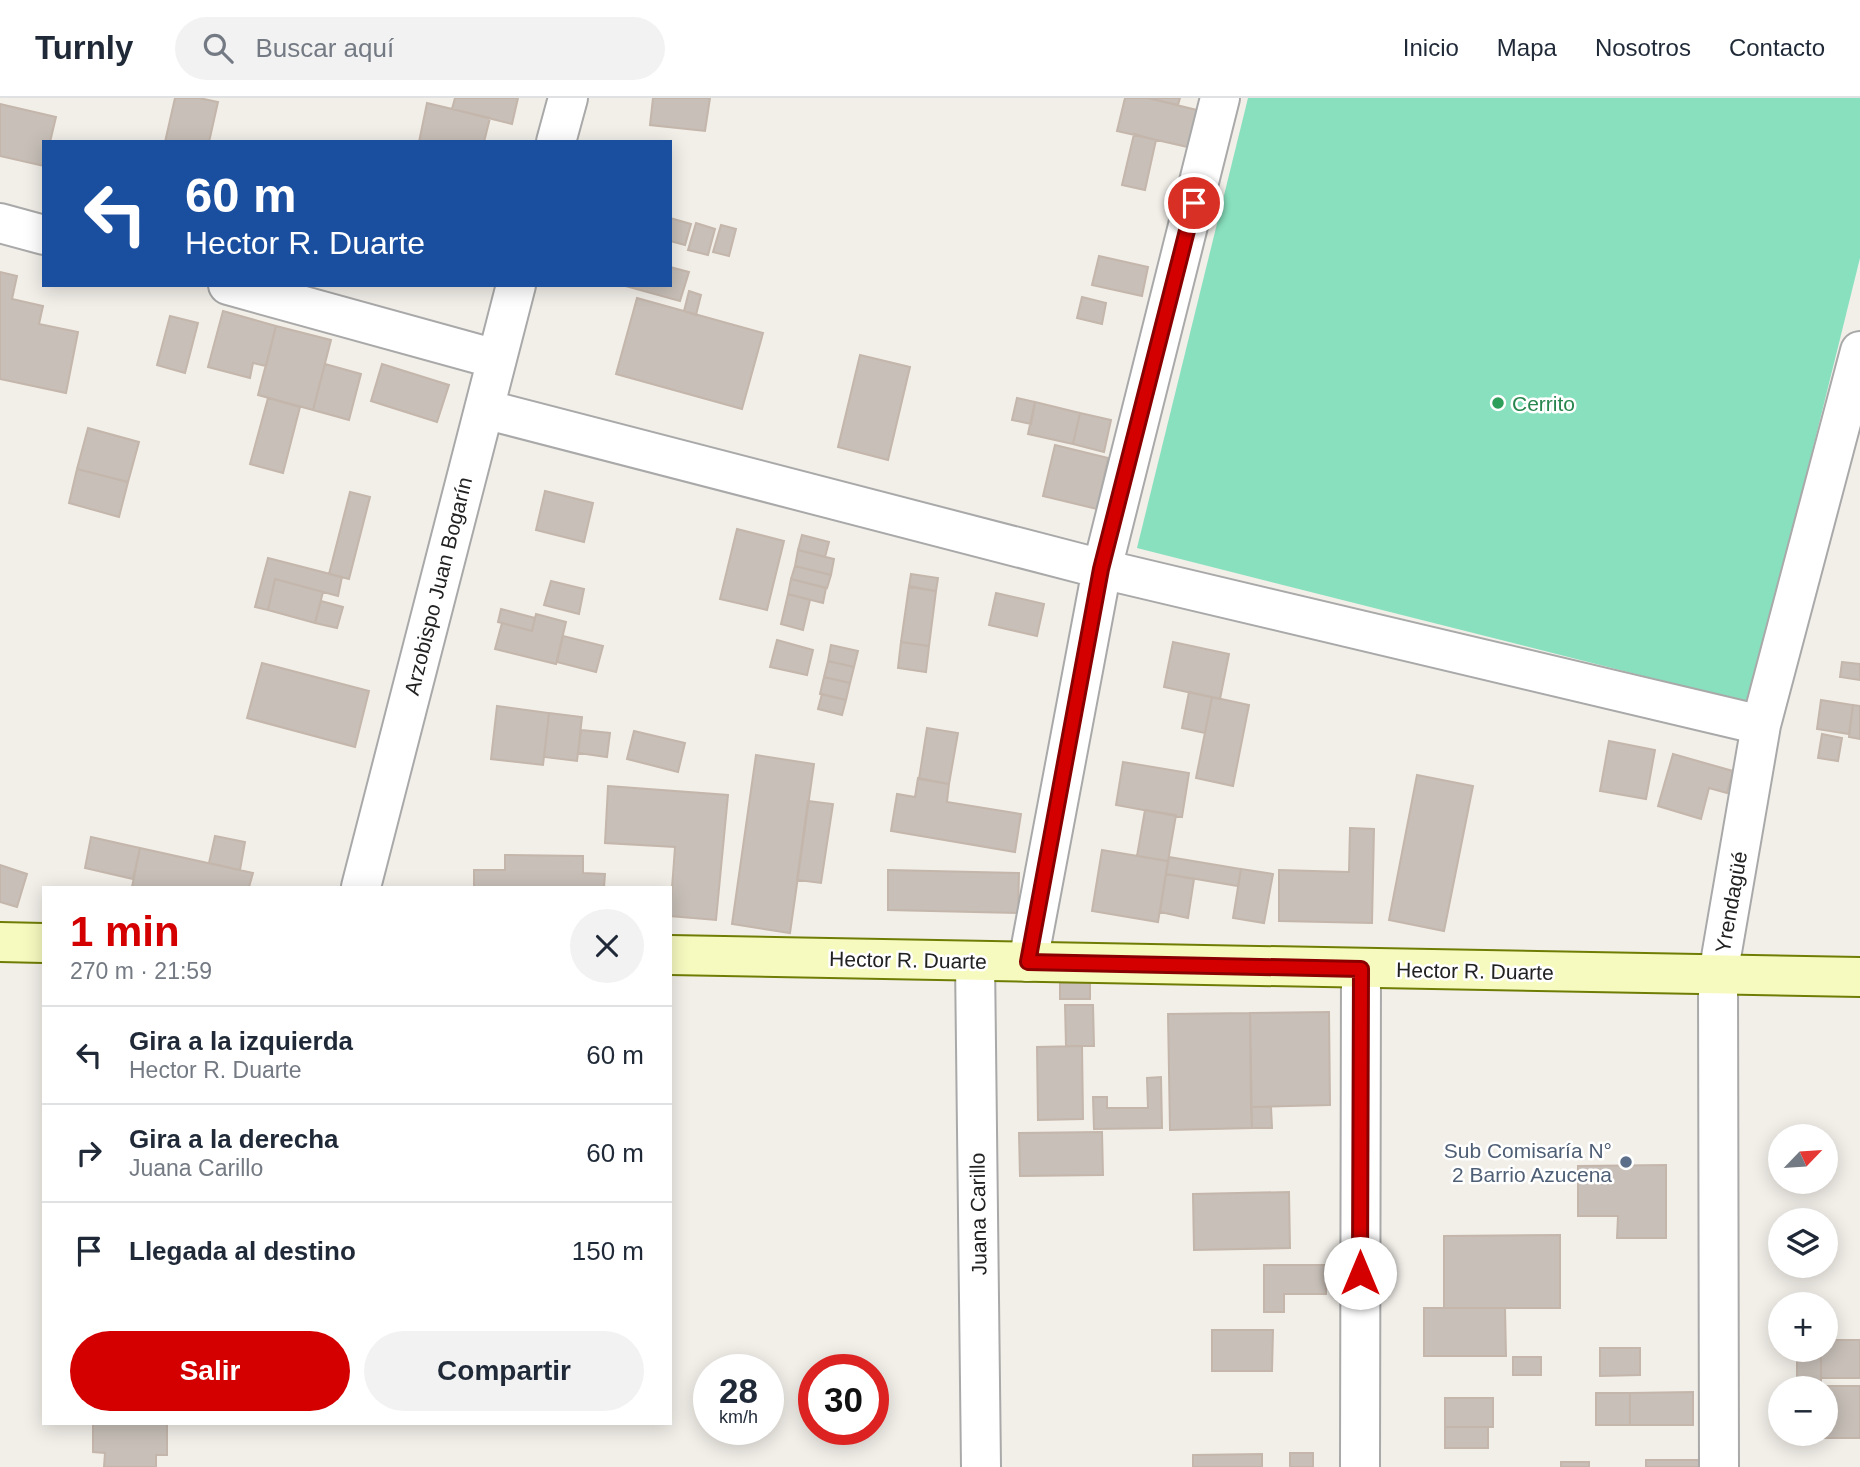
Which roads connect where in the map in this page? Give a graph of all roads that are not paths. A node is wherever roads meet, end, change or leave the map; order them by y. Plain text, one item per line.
1 (568, 98) edge
2 (1220, 98) edge
3 (557, 140) edge
4 (0, 223) edge
5 (42, 234) edge
6 (235, 287) edge
7 (515, 287) edge
8 (1860, 351) edge
9 (496, 359) junction
10 (484, 409) junction
11 (1101, 569) junction
12 (1761, 725) junction
13 (361, 886) edge
14 (0, 942) edge
15 (42, 943) edge
16 (672, 955) edge
17 (975, 961) junction
18 (1028, 962) junction
19 (1361, 969) junction
20 (1718, 975) junction
21 (1860, 977) edge
22 (981, 1467) edge
23 (1360, 1467) edge
24 (1719, 1467) edge

1 - 3 street
2 - 11 street
4 - 5 street
6 - 9 street
7 - 9 street, Arzobispo Juan Bogarín
8 - 12 street, Yrendagüé
9 - 10 street, Arzobispo Juan Bogarín
10 - 11 street
10 - 13 street, Arzobispo Juan Bogarín
11 - 12 street
11 - 18 street
12 - 20 street, Yrendagüé
14 - 15 street
16 - 17 street, Hector R. Duarte
17 - 18 street, Hector R. Duarte
17 - 22 street, Juana Carillo
18 - 19 street, Hector R. Duarte
19 - 20 street, Hector R. Duarte
19 - 23 street
20 - 21 street, Hector R. Duarte
20 - 24 street, Yrendagüé

